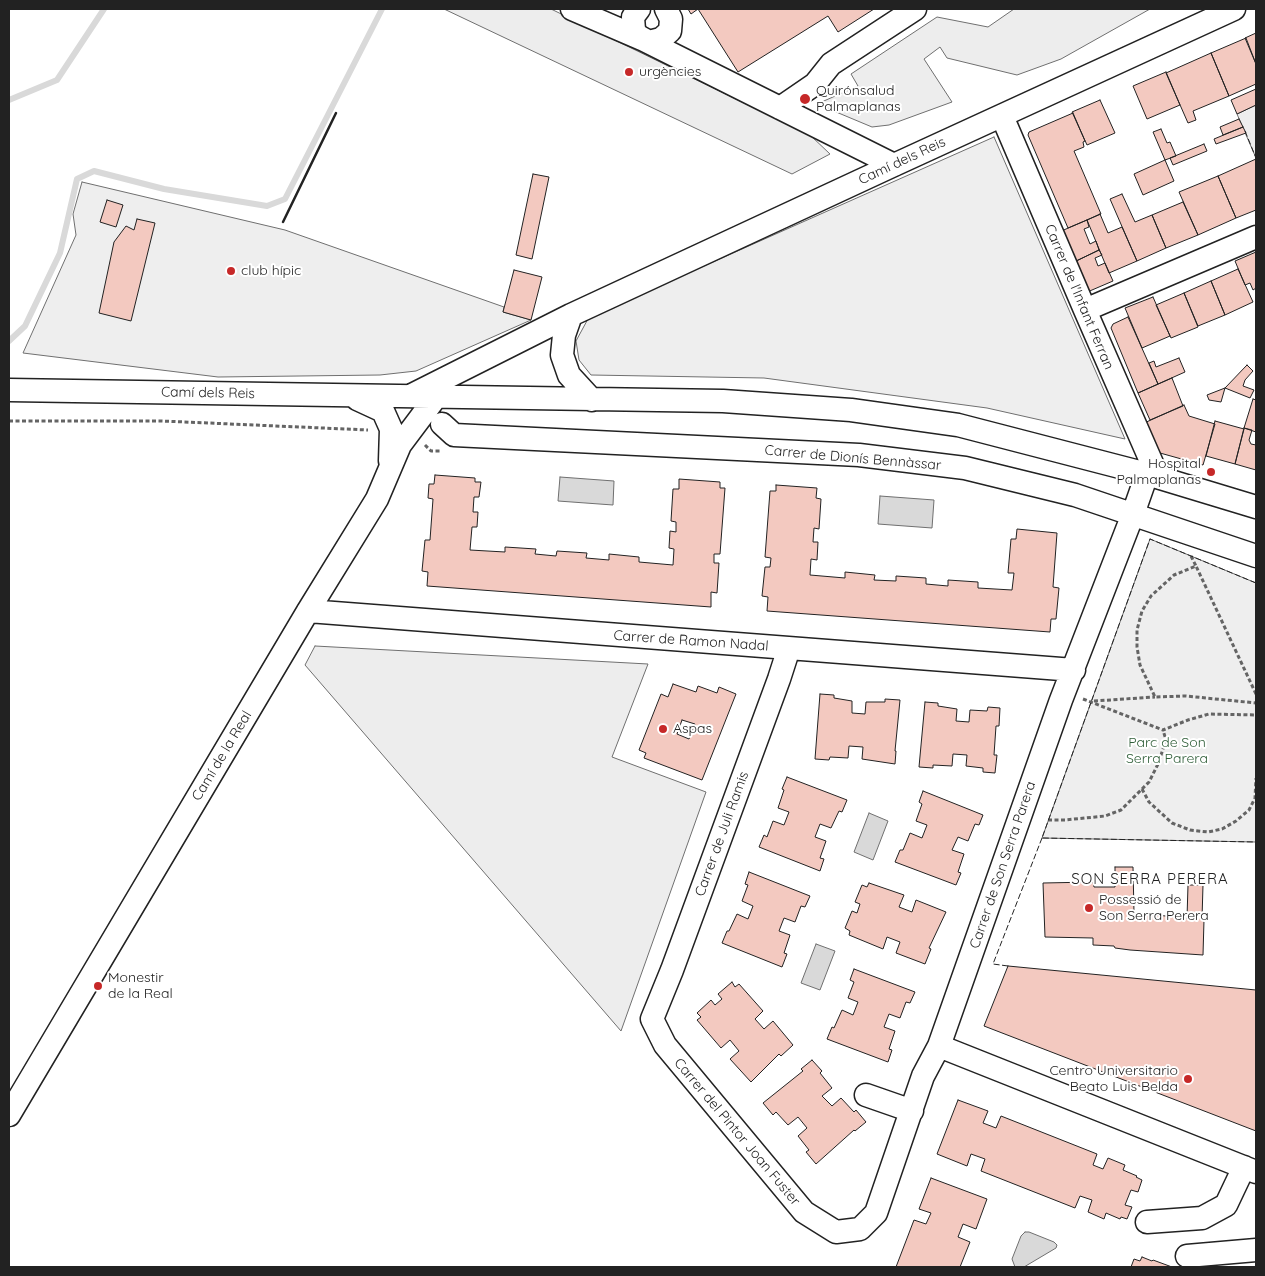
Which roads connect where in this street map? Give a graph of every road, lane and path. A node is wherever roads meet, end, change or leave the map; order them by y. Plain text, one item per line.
1 (572, 9) edge
2 (639, 9) edge
3 (915, 9) edge
4 (1234, 9) edge
5 (668, 17) edge
6 (644, 40) junction
7 (701, 69) junction
8 (780, 108) junction
9 (1002, 116) junction
10 (894, 164) junction
11 (1256, 237) edge
12 (1085, 310) junction
13 (571, 316) junction
14 (9, 390) edge
15 (347, 395) junction
16 (408, 397) junction
17 (436, 397) junction
18 (513, 399) junction
19 (592, 400) junction
20 (9, 421) edge
21 (442, 424) junction
22 (391, 430) junction
23 (419, 440) junction
24 (449, 451) dead end
25 (390, 470) junction
26 (1153, 475) junction
27 (1256, 507) edge
28 (1133, 514) junction
29 (1256, 556) edge
30 (308, 611) junction
31 (789, 648) junction
32 (1074, 670) junction
33 (1256, 694) edge
34 (1155, 697) junction
35 (1256, 703) edge
36 (1256, 715) edge
37 (1164, 730) junction
38 (1256, 778) edge
39 (1142, 789) junction
40 (1048, 820) dead end
41 (652, 1019) joint
42 (939, 1046) junction
43 (866, 1095) dead end
44 (912, 1111) junction
45 (9, 1116) edge
46 (1250, 1170) edge
47 (1147, 1222) dead end
48 (836, 1232) joint
49 (1256, 1250) edge
50 (1187, 1256) dead end

1 - 6 street
2 - 6 street
3 - 8 street
4 - 9 street, Camí dels Reis
5 - 6 street
5 - 7 street
6 - 7 street
7 - 8 street
8 - 10 street
9 - 10 street, Camí dels Reis
9 - 12 street, Carrer de l'Infant Ferran
10 - 13 street, Camí dels Reis
11 - 12 street
12 - 26 street, Carrer de l'Infant Ferran
13 - 16 street, Camí dels Reis
13 - 19 street
14 - 15 street, Camí dels Reis
15 - 16 street, Camí dels Reis
15 - 22 street
16 - 17 street, Camí dels Reis
17 - 18 street, Camí dels Reis
17 - 25 street, Camí de la Real
18 - 19 street, Camí dels Reis
18 - 21 street
19 - 26 street, Camí dels Reis
20 - 22 path
21 - 23 street
21 - 28 street, Carrer de Dionís Bennàssar
22 - 25 street
23 - 24 path
23 - 25 street
25 - 30 street, Camí de la Real
26 - 27 street
26 - 28 street, Carrer de Son Serra Parera
28 - 29 street, Carrer de Dionís Bennàssar
28 - 32 street, Carrer de Son Serra Parera
30 - 31 street, Carrer de Ramon Nadal
30 - 45 street, Camí de la Real
31 - 32 street, Carrer de Ramon Nadal
31 - 41 street, Carrer de Juli Ramis
32 - 42 street, Carrer de Son Serra Parera
33 - 34 path
34 - 35 path
34 - 37 path
36 - 37 path
37 - 39 path
38 - 39 path
39 - 40 path
41 - 48 street, Carrer del Pintor Joan Fuster
42 - 44 street, Carrer de Son Serra Parera
42 - 46 street
43 - 44 street
44 - 48 street, Carrer de Son Serra Parera
46 - 47 street
49 - 50 street

